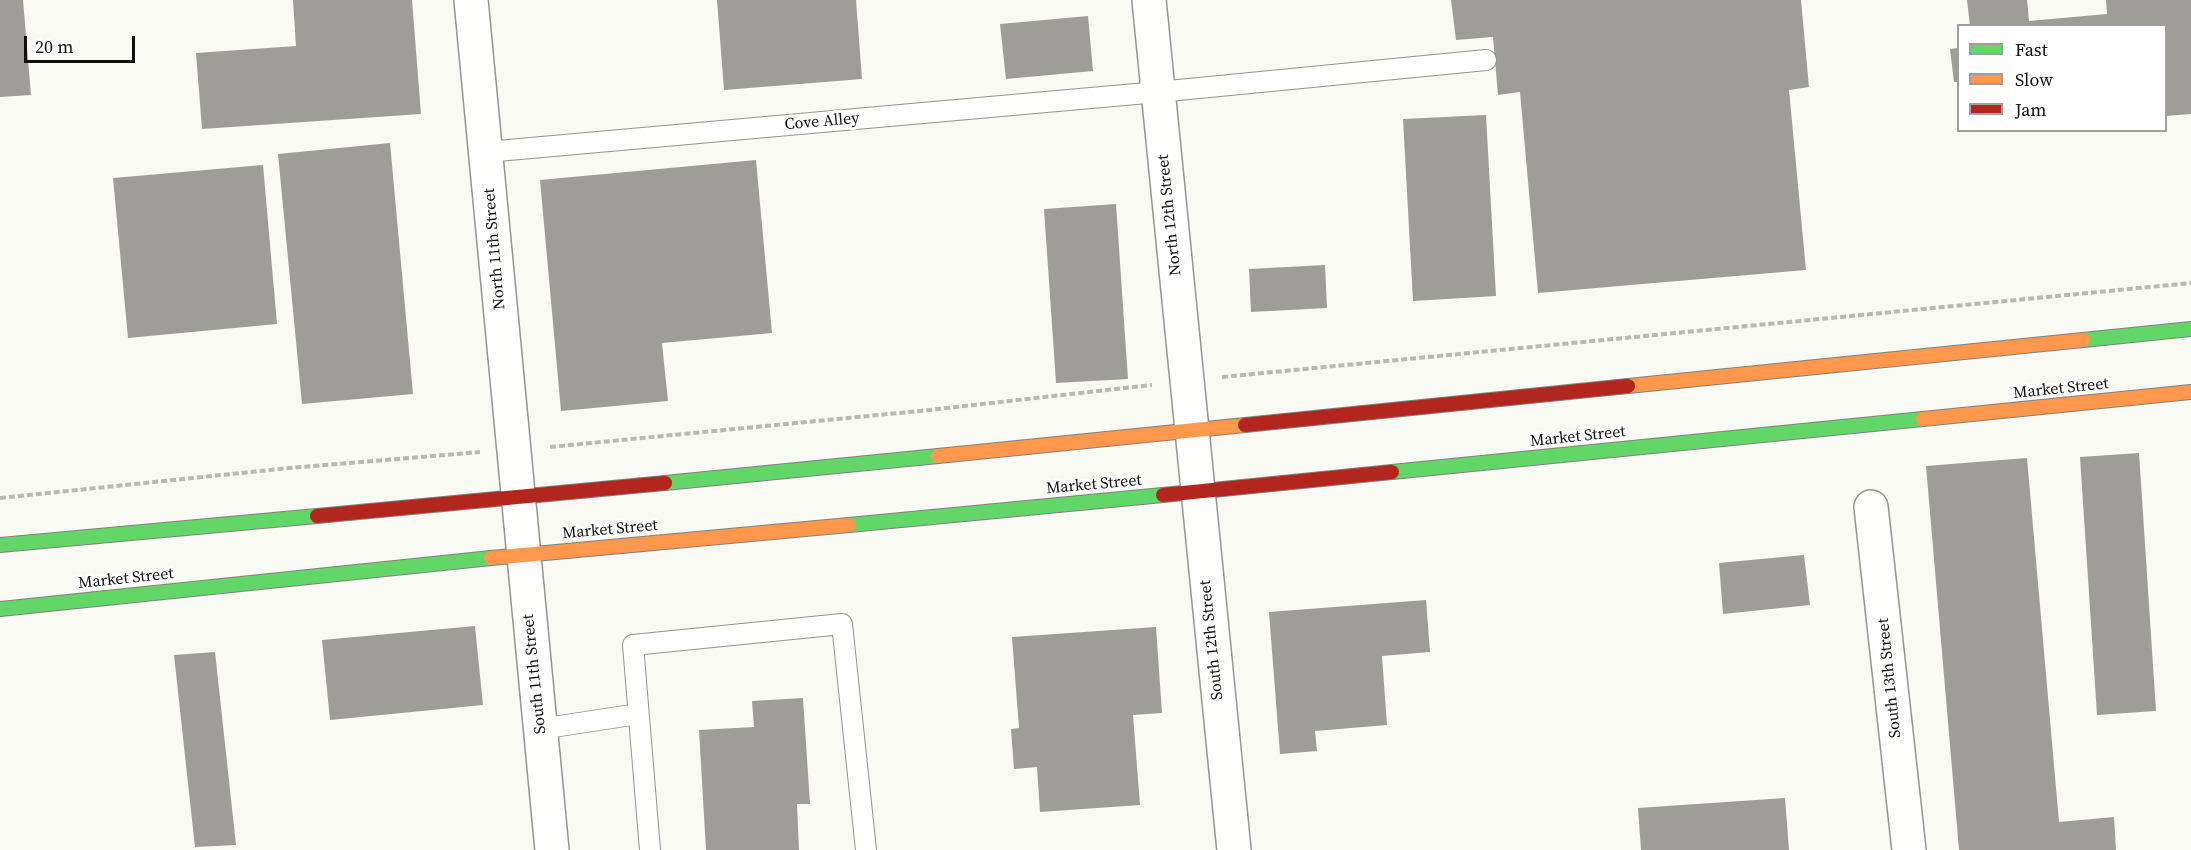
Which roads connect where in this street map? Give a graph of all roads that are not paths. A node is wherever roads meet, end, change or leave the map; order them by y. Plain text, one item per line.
1 (471, 0) edge
2 (1149, 0) edge
3 (1486, 60) dead end
4 (1158, 92) junction
5 (486, 152) junction
6 (2191, 329) edge
7 (2191, 392) edge
8 (1190, 430) junction
9 (1198, 492) junction
10 (517, 498) junction
11 (1871, 507) dead end
12 (0, 545) edge
13 (523, 555) junction
14 (0, 609) edge
15 (638, 714) junction
16 (540, 729) junction
17 (552, 850) edge
18 (650, 850) edge
19 (866, 850) edge
20 (1234, 850) edge
21 (1909, 850) edge

1 - 5 street, North 11th Street
2 - 4 street, North 12th Street
3 - 4 lane, Cove Alley
4 - 5 lane, Cove Alley
4 - 8 street, North 12th Street
5 - 10 street, North 11th Street
6 - 8 main road
7 - 9 main road, Market Street
8 - 9 street, South 12th Street
8 - 10 main road
9 - 13 main road, Market Street
9 - 20 street, South 12th Street
10 - 12 main road
10 - 13 street, South 11th Street
11 - 21 street, South 13th Street
13 - 14 main road, Market Street
13 - 16 street, South 11th Street
15 - 16 lane
15 - 18 lane
15 - 19 lane
16 - 17 street, South 11th Street

